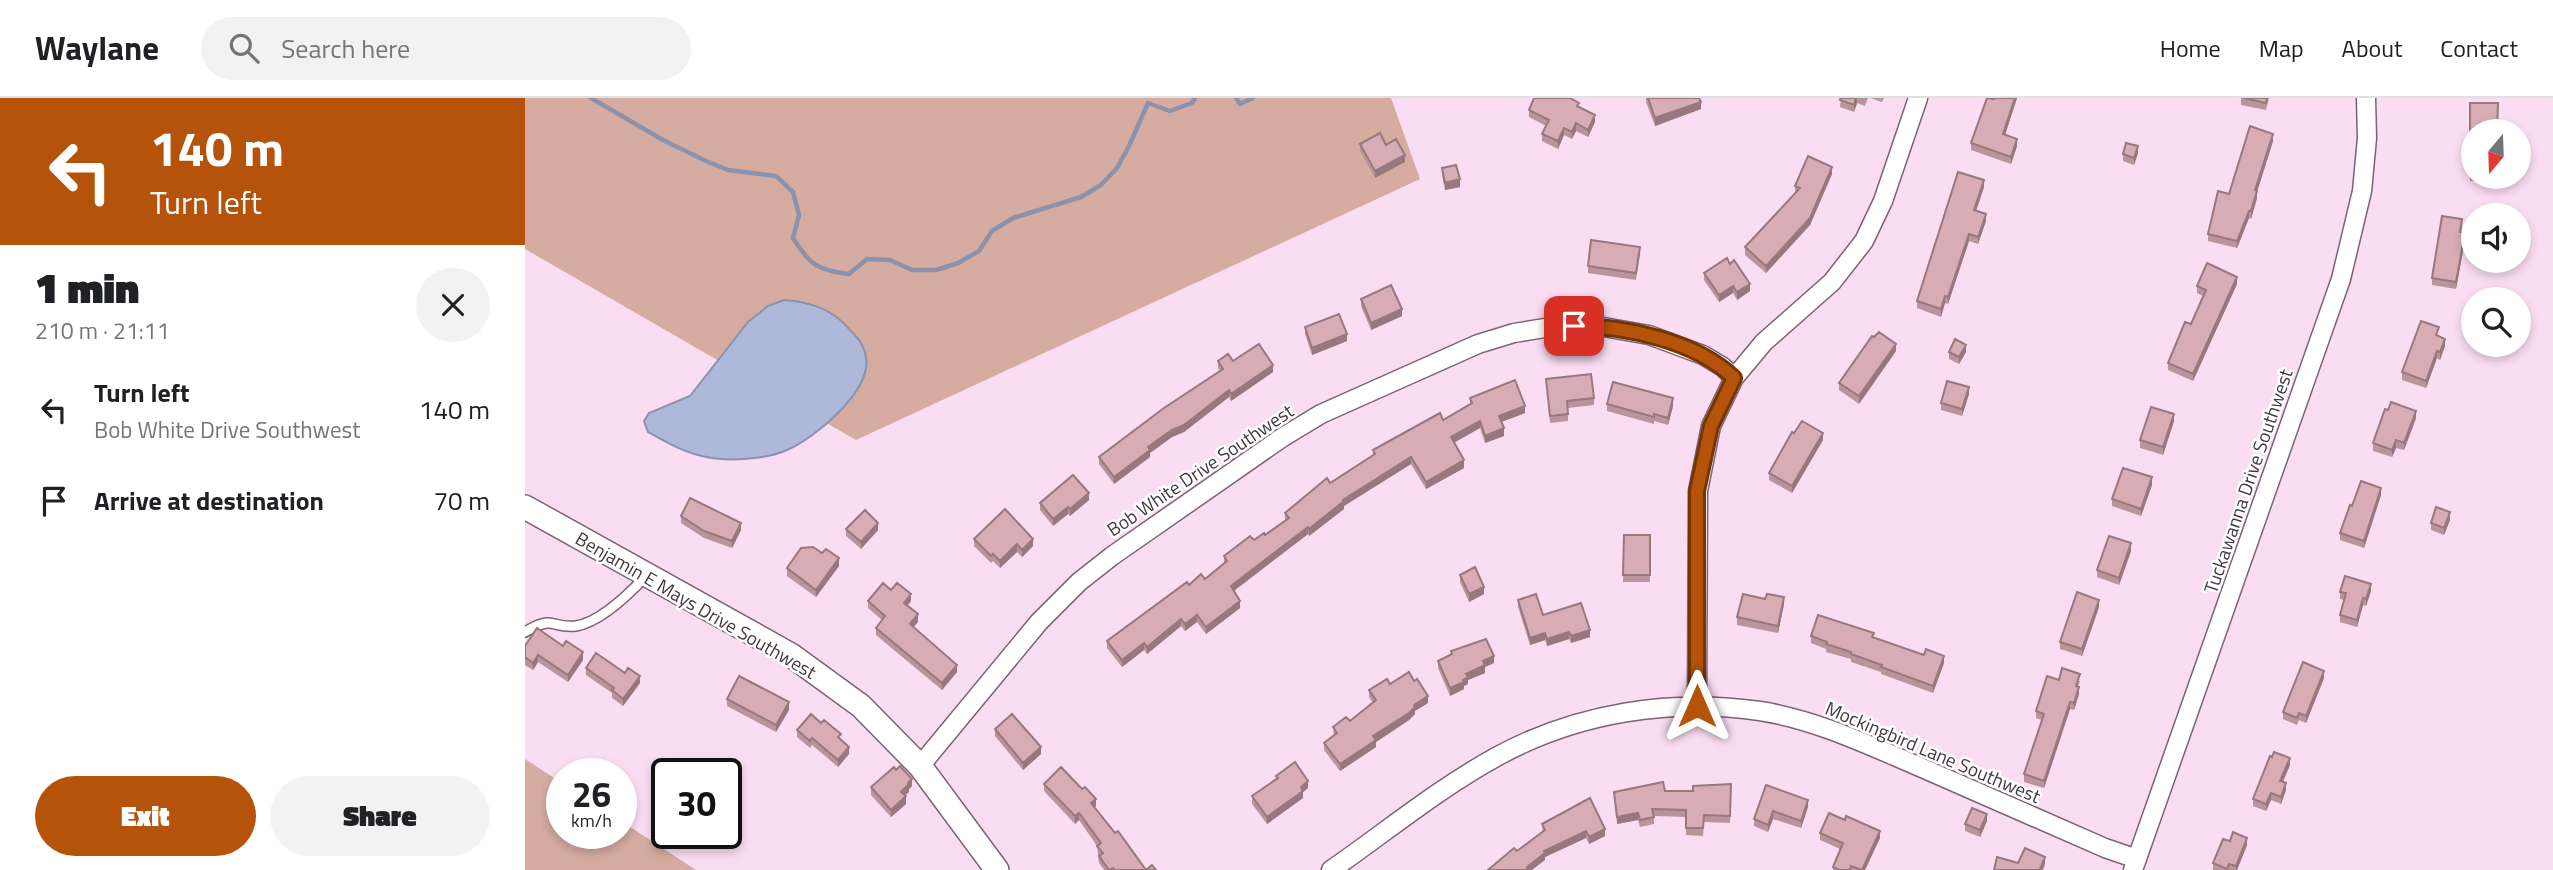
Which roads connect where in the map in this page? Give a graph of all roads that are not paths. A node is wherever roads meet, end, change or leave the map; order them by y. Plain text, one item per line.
1 (1918, 98) edge
2 (2366, 98) edge
3 (1734, 378) junction
4 (525, 506) edge
5 (647, 575) junction
6 (525, 632) edge
7 (1697, 706) junction
8 (921, 766) junction
9 (2135, 864) edge
10 (996, 870) edge
11 (1332, 870) edge

1 - 3 street
2 - 9 street, Tuckawanna Drive Southwest
3 - 7 street
3 - 8 street, Bob White Drive Southwest
4 - 5 street, Benjamin E Mays Drive Southwest
5 - 6 lane
5 - 8 street, Benjamin E Mays Drive Southwest
7 - 9 street, Mockingbird Lane Southwest
7 - 11 street, Mockingbird Lane Southwest
8 - 10 street, Benjamin E Mays Drive Southwest

